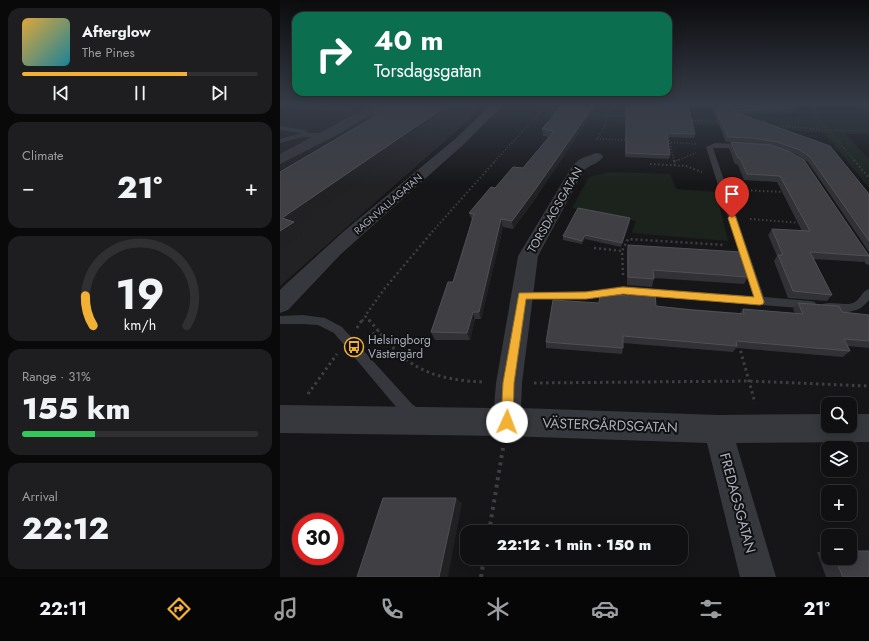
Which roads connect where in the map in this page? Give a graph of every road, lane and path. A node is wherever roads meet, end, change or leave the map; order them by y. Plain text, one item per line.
1 (302, 132) edge
2 (334, 132) edge
3 (470, 132) edge
4 (523, 132) edge
5 (602, 132) edge
6 (668, 132) edge
7 (830, 132) edge
8 (313, 134) junction
9 (327, 136) junction
10 (280, 141) edge
11 (633, 141) edge
12 (662, 142) edge
13 (669, 142) junction
14 (712, 146) junction
15 (751, 146) edge
16 (597, 148) junction
17 (280, 160) edge
18 (674, 163) junction
19 (650, 164) dead end
20 (869, 178) edge
21 (719, 179) junction
22 (723, 189) junction
23 (785, 192) edge
24 (732, 218) junction
25 (808, 223) edge
26 (857, 243) edge
27 (741, 246) junction
28 (594, 248) dead end
29 (622, 251) junction
30 (869, 262) edge
31 (623, 290) junction
32 (869, 292) edge
33 (522, 296) junction
34 (760, 302) junction
35 (280, 304) edge
36 (365, 316) junction
37 (280, 320) edge
38 (379, 330) junction
39 (347, 340) junction
40 (364, 340) dead end
41 (739, 344) edge
42 (749, 381) junction
43 (509, 383) junction
44 (869, 386) edge
45 (284, 419) edge
46 (423, 421) junction
47 (507, 422) junction
48 (718, 428) junction
49 (869, 428) edge
50 (490, 525) edge
51 (483, 565) edge
52 (481, 577) edge
53 (758, 577) edge

1 - 8 lane
2 - 9 street
3 - 35 street, RAGNVALLAGATAN
4 - 36 path
5 - 16 path
6 - 13 path
7 - 20 path
8 - 9 lane
8 - 10 lane
9 - 17 street
11 - 16 path
12 - 13 path
13 - 14 path
13 - 18 path
14 - 15 lane
14 - 18 path
14 - 21 lane
16 - 33 street, TORSDAGSGATAN
18 - 19 path
18 - 21 path
21 - 22 lane
22 - 23 path
22 - 24 lane
24 - 25 path
24 - 27 lane
26 - 30 lane
27 - 29 path
27 - 34 lane
28 - 29 path
29 - 31 path
31 - 33 lane
31 - 34 lane
32 - 34 lane
33 - 43 street, TORSDAGSGATAN
36 - 38 path
36 - 39 path
37 - 39 lane
38 - 40 path
38 - 43 path
39 - 45 path
39 - 46 lane
41 - 42 path
42 - 43 path
42 - 44 path
43 - 47 street, TORSDAGSGATAN
45 - 46 street, VÄSTERGÅRDSGATAN
46 - 47 street, VÄSTERGÅRDSGATAN
47 - 48 street, VÄSTERGÅRDSGATAN
47 - 50 path
48 - 49 street, VÄSTERGÅRDSGATAN
48 - 53 street, FREDAGSGATAN
51 - 52 path

